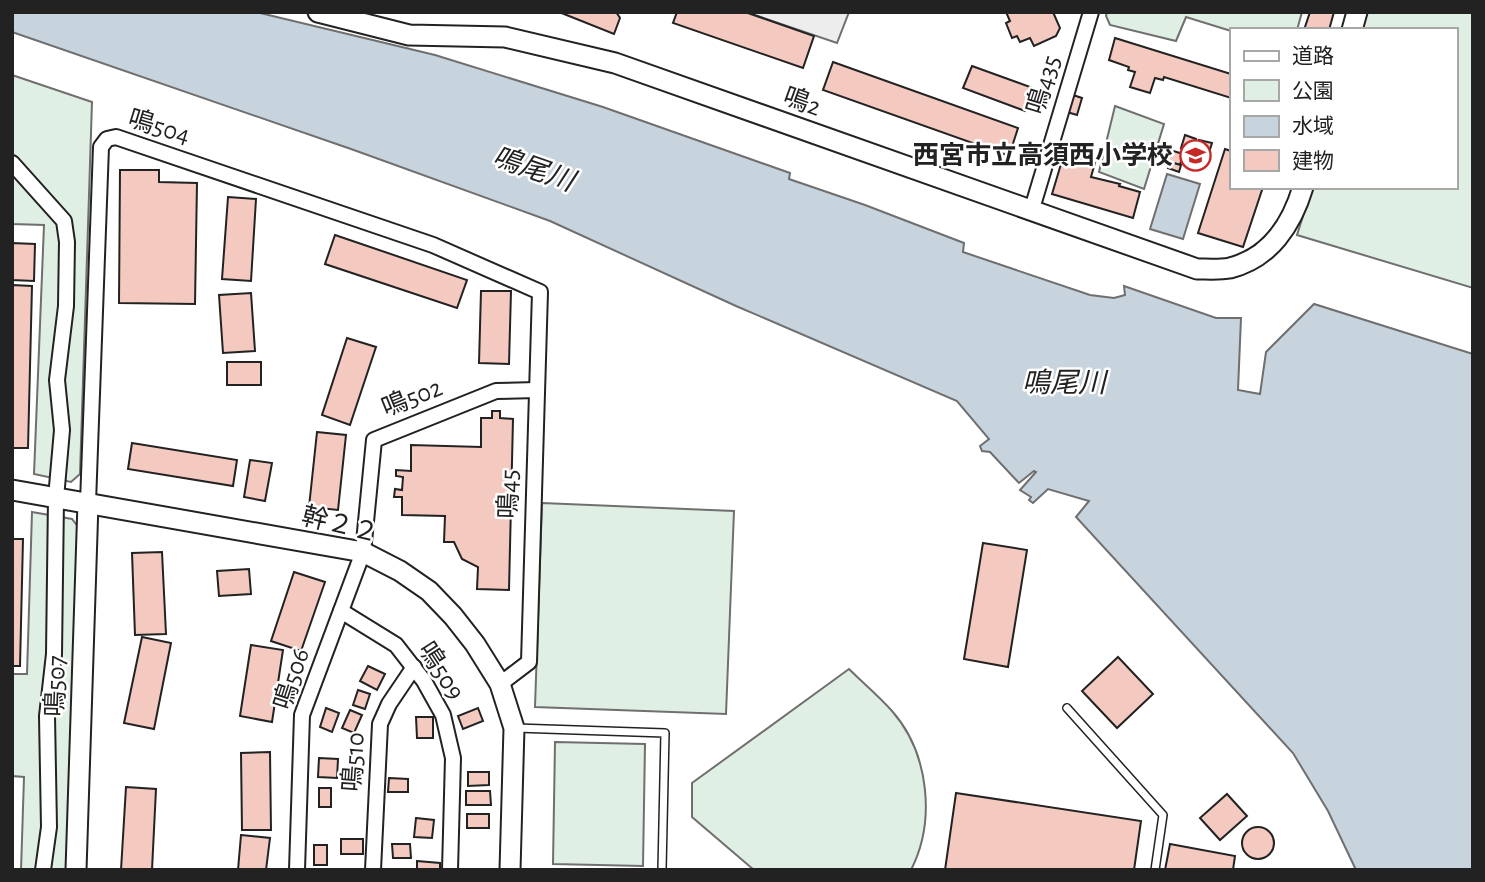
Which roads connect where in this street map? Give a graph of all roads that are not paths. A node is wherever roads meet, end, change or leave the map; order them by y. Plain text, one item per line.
1 (318, 12) edge
2 (1091, 12) edge
3 (12, 163) edge
4 (1302, 189) edge
5 (1031, 212) junction
6 (540, 292) joint
7 (537, 390) junction
8 (12, 490) edge
9 (56, 498) junction
10 (88, 503) junction
11 (363, 552) junction
12 (341, 611) junction
13 (414, 667) junction
14 (500, 684) junction
15 (1068, 708) dead end
16 (514, 728) junction
17 (43, 870) edge
18 (76, 870) edge
19 (297, 870) edge
20 (373, 870) edge
21 (450, 870) edge
22 (510, 870) edge
23 (662, 870) edge
24 (1155, 870) edge

1 - 5 street, 鳴2
2 - 5 street, 鳴435
3 - 9 street
4 - 5 street, 鳴2
6 - 7 street, 鳴45
6 - 10 street, 鳴504
7 - 11 street, 鳴502
7 - 14 street, 鳴45
8 - 9 street, 幹２２
9 - 10 street, 幹２２
9 - 17 street
10 - 11 street, 幹２２
10 - 18 street, 鳴507
11 - 12 street, 鳴506
11 - 14 street, 幹２２
12 - 13 street, 鳴509
12 - 19 street, 鳴506
13 - 20 street, 鳴510
13 - 21 street, 鳴509
14 - 16 street, 幹２２
15 - 24 lane
16 - 22 street, 幹２２
16 - 23 lane

